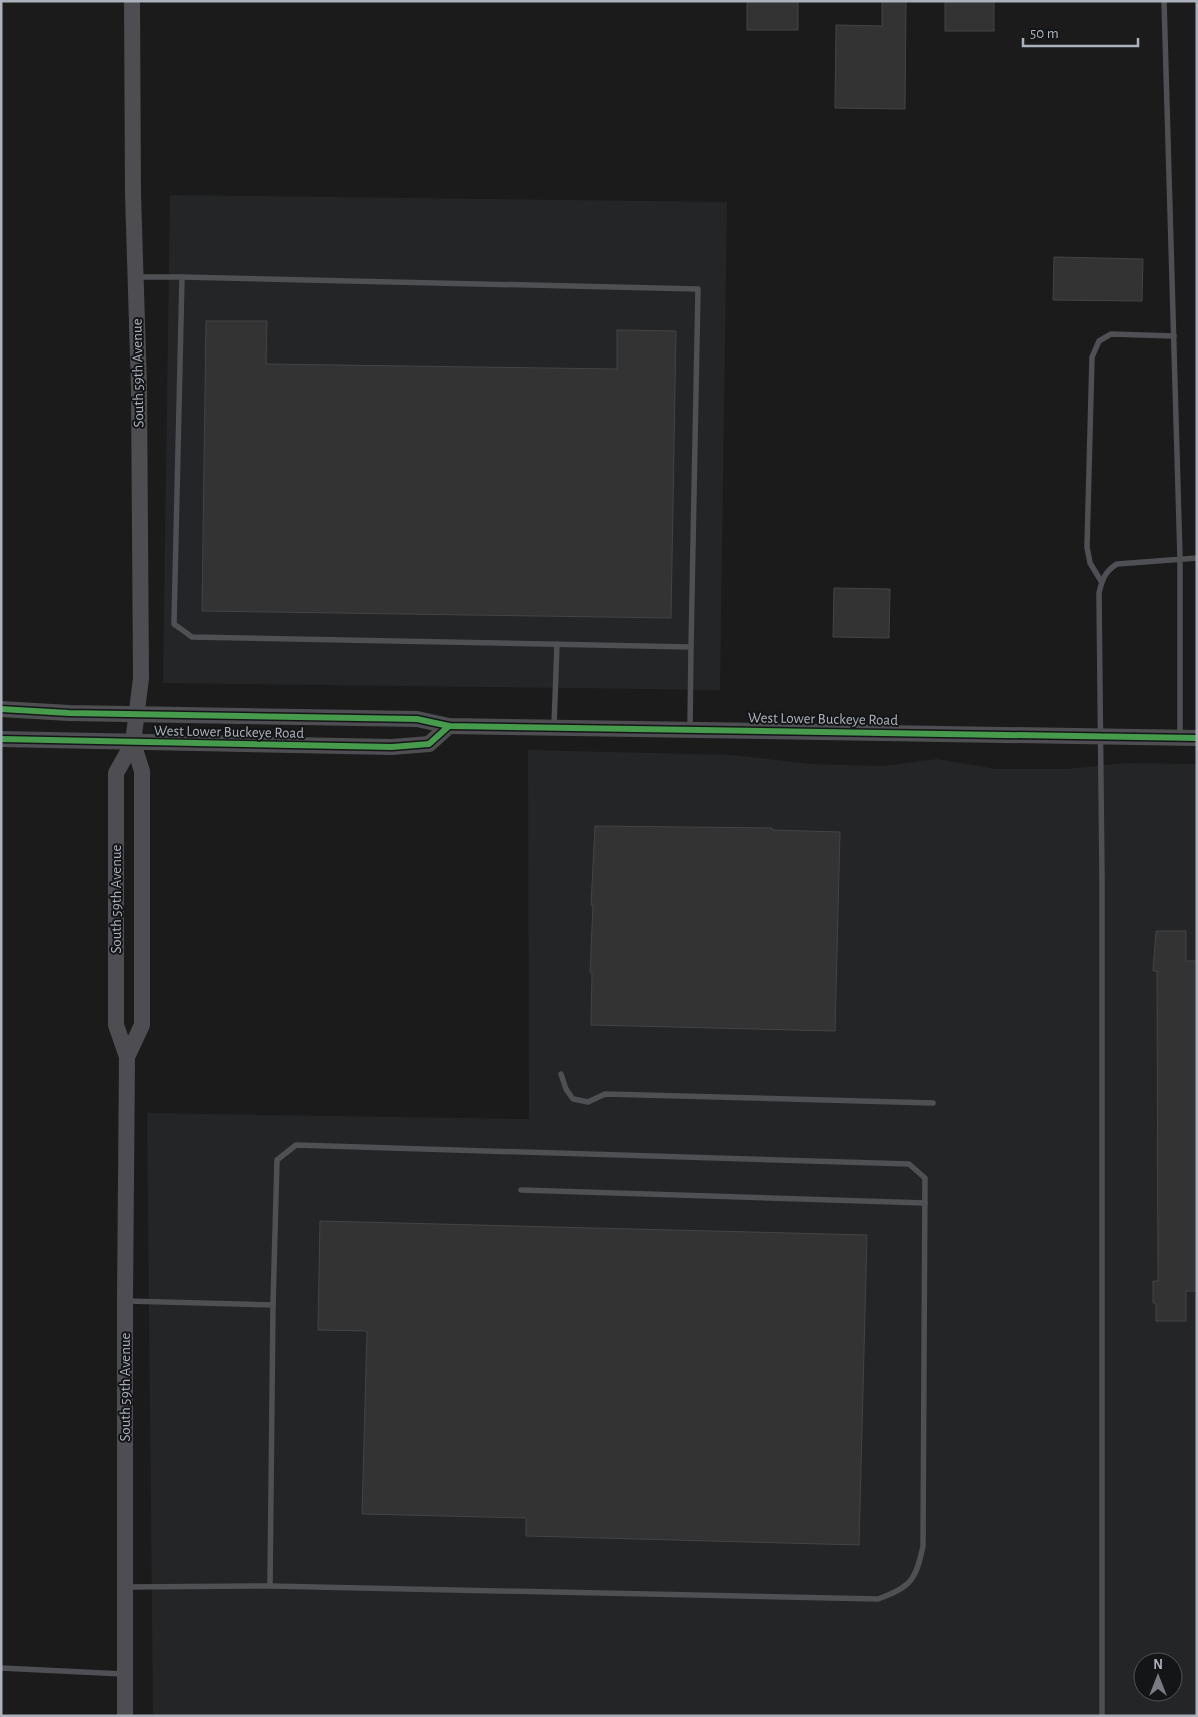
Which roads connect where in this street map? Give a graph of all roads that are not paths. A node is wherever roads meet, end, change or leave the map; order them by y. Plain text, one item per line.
1 (132, 1) edge
2 (1164, 1) edge
3 (136, 277) junction
4 (182, 277) junction
5 (1174, 336) junction
6 (1180, 558) junction
7 (1197, 558) edge
8 (1102, 581) junction
9 (557, 644) junction
10 (691, 647) junction
11 (1, 709) edge
12 (136, 714) junction
13 (449, 726) junction
14 (554, 726) junction
15 (690, 729) junction
16 (1102, 737) junction
17 (1180, 738) junction
18 (1197, 738) edge
19 (1, 740) edge
20 (133, 743) junction
21 (127, 1057) junction
22 (561, 1074) dead end
23 (933, 1103) dead end
24 (521, 1190) dead end
25 (925, 1203) junction
26 (125, 1301) junction
27 (273, 1305) junction
28 (270, 1586) junction
29 (126, 1588) junction
30 (1, 1668) edge
31 (126, 1674) junction
32 (125, 1716) edge
33 (1102, 1716) edge

1 - 3 main road, South 59th Avenue
2 - 5 lane
3 - 4 lane
3 - 12 main road, South 59th Avenue
4 - 9 lane
4 - 10 lane
5 - 6 lane
5 - 8 lane
6 - 7 lane
6 - 8 lane
6 - 17 lane
8 - 16 lane
9 - 10 lane
9 - 14 lane
10 - 15 lane
11 - 12 main road, West Lower Buckeye Road
12 - 13 main road, West Lower Buckeye Road
12 - 20 main road, South 59th Avenue
13 - 14 main road, West Lower Buckeye Road
13 - 20 main road, West Lower Buckeye Road
14 - 15 main road, West Lower Buckeye Road
15 - 16 main road, West Lower Buckeye Road
16 - 17 main road, West Lower Buckeye Road
16 - 33 lane
17 - 18 main road, West Lower Buckeye Road
19 - 20 main road, West Lower Buckeye Road
20 - 21 main road, South 59th Avenue
20 - 21 main road, South 59th Avenue
21 - 26 main road, South 59th Avenue
22 - 23 lane
24 - 25 lane
25 - 27 lane
25 - 28 lane
26 - 27 lane
26 - 29 main road, South 59th Avenue
27 - 28 lane
28 - 29 lane
29 - 31 main road, South 59th Avenue
30 - 31 lane
31 - 32 main road, South 59th Avenue

